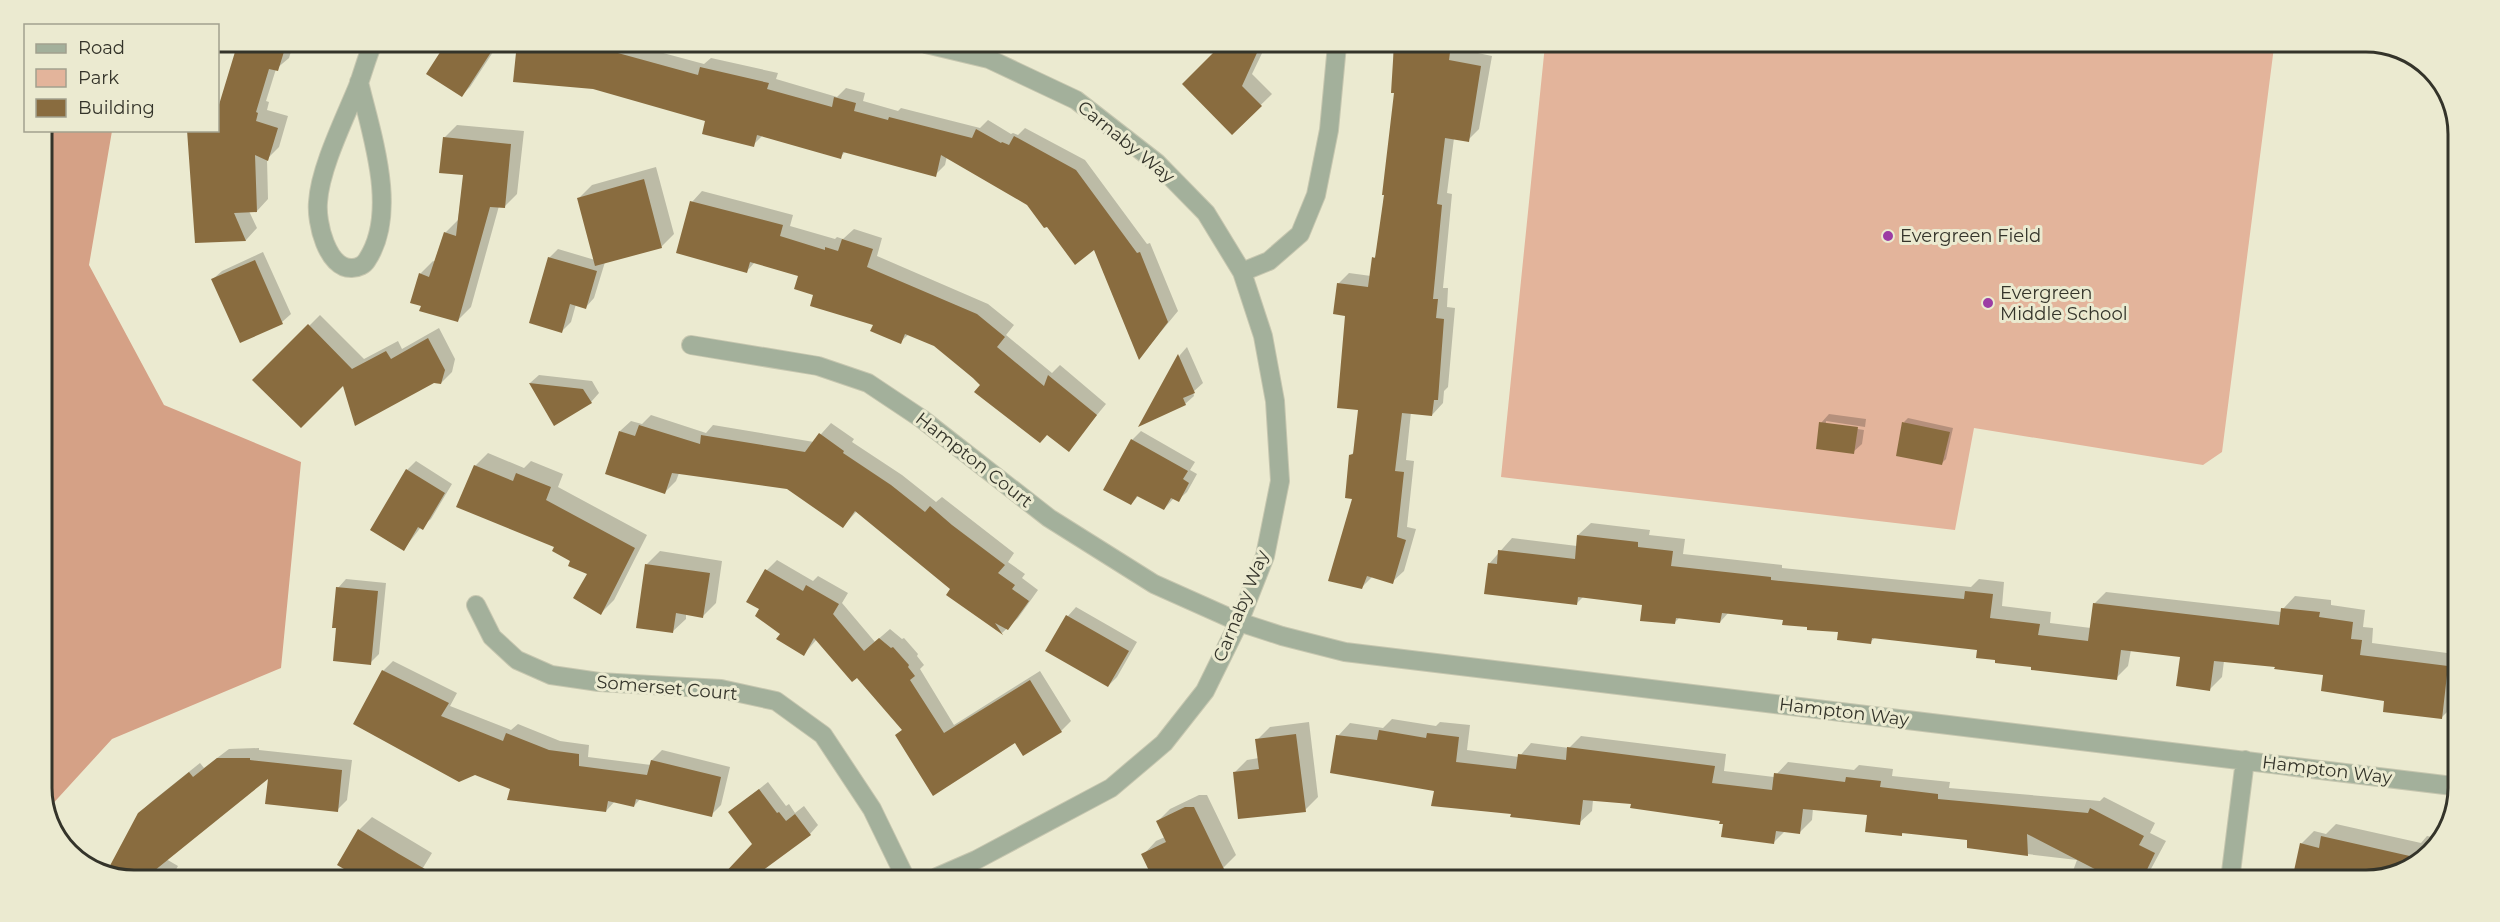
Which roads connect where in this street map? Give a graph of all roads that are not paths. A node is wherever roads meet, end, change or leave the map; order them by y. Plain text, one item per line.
1 (370, 52) edge
2 (993, 52) edge
3 (1336, 52) edge
4 (359, 82) junction
5 (1242, 272) junction
6 (691, 345) dead end
7 (476, 605) dead end
8 (1239, 622) junction
9 (2245, 760) junction
10 (2448, 785) edge
11 (902, 870) edge
12 (953, 870) edge
13 (2231, 870) edge

1 - 4 street
2 - 5 street, Carnaby Way
3 - 5 street
4 - 4 street
5 - 8 street, Carnaby Way
6 - 8 street, Hampton Court
7 - 11 street, Somerset Court
8 - 9 street, Hampton Way
8 - 12 street, Carnaby Way
9 - 10 street, Hampton Way
9 - 13 street

